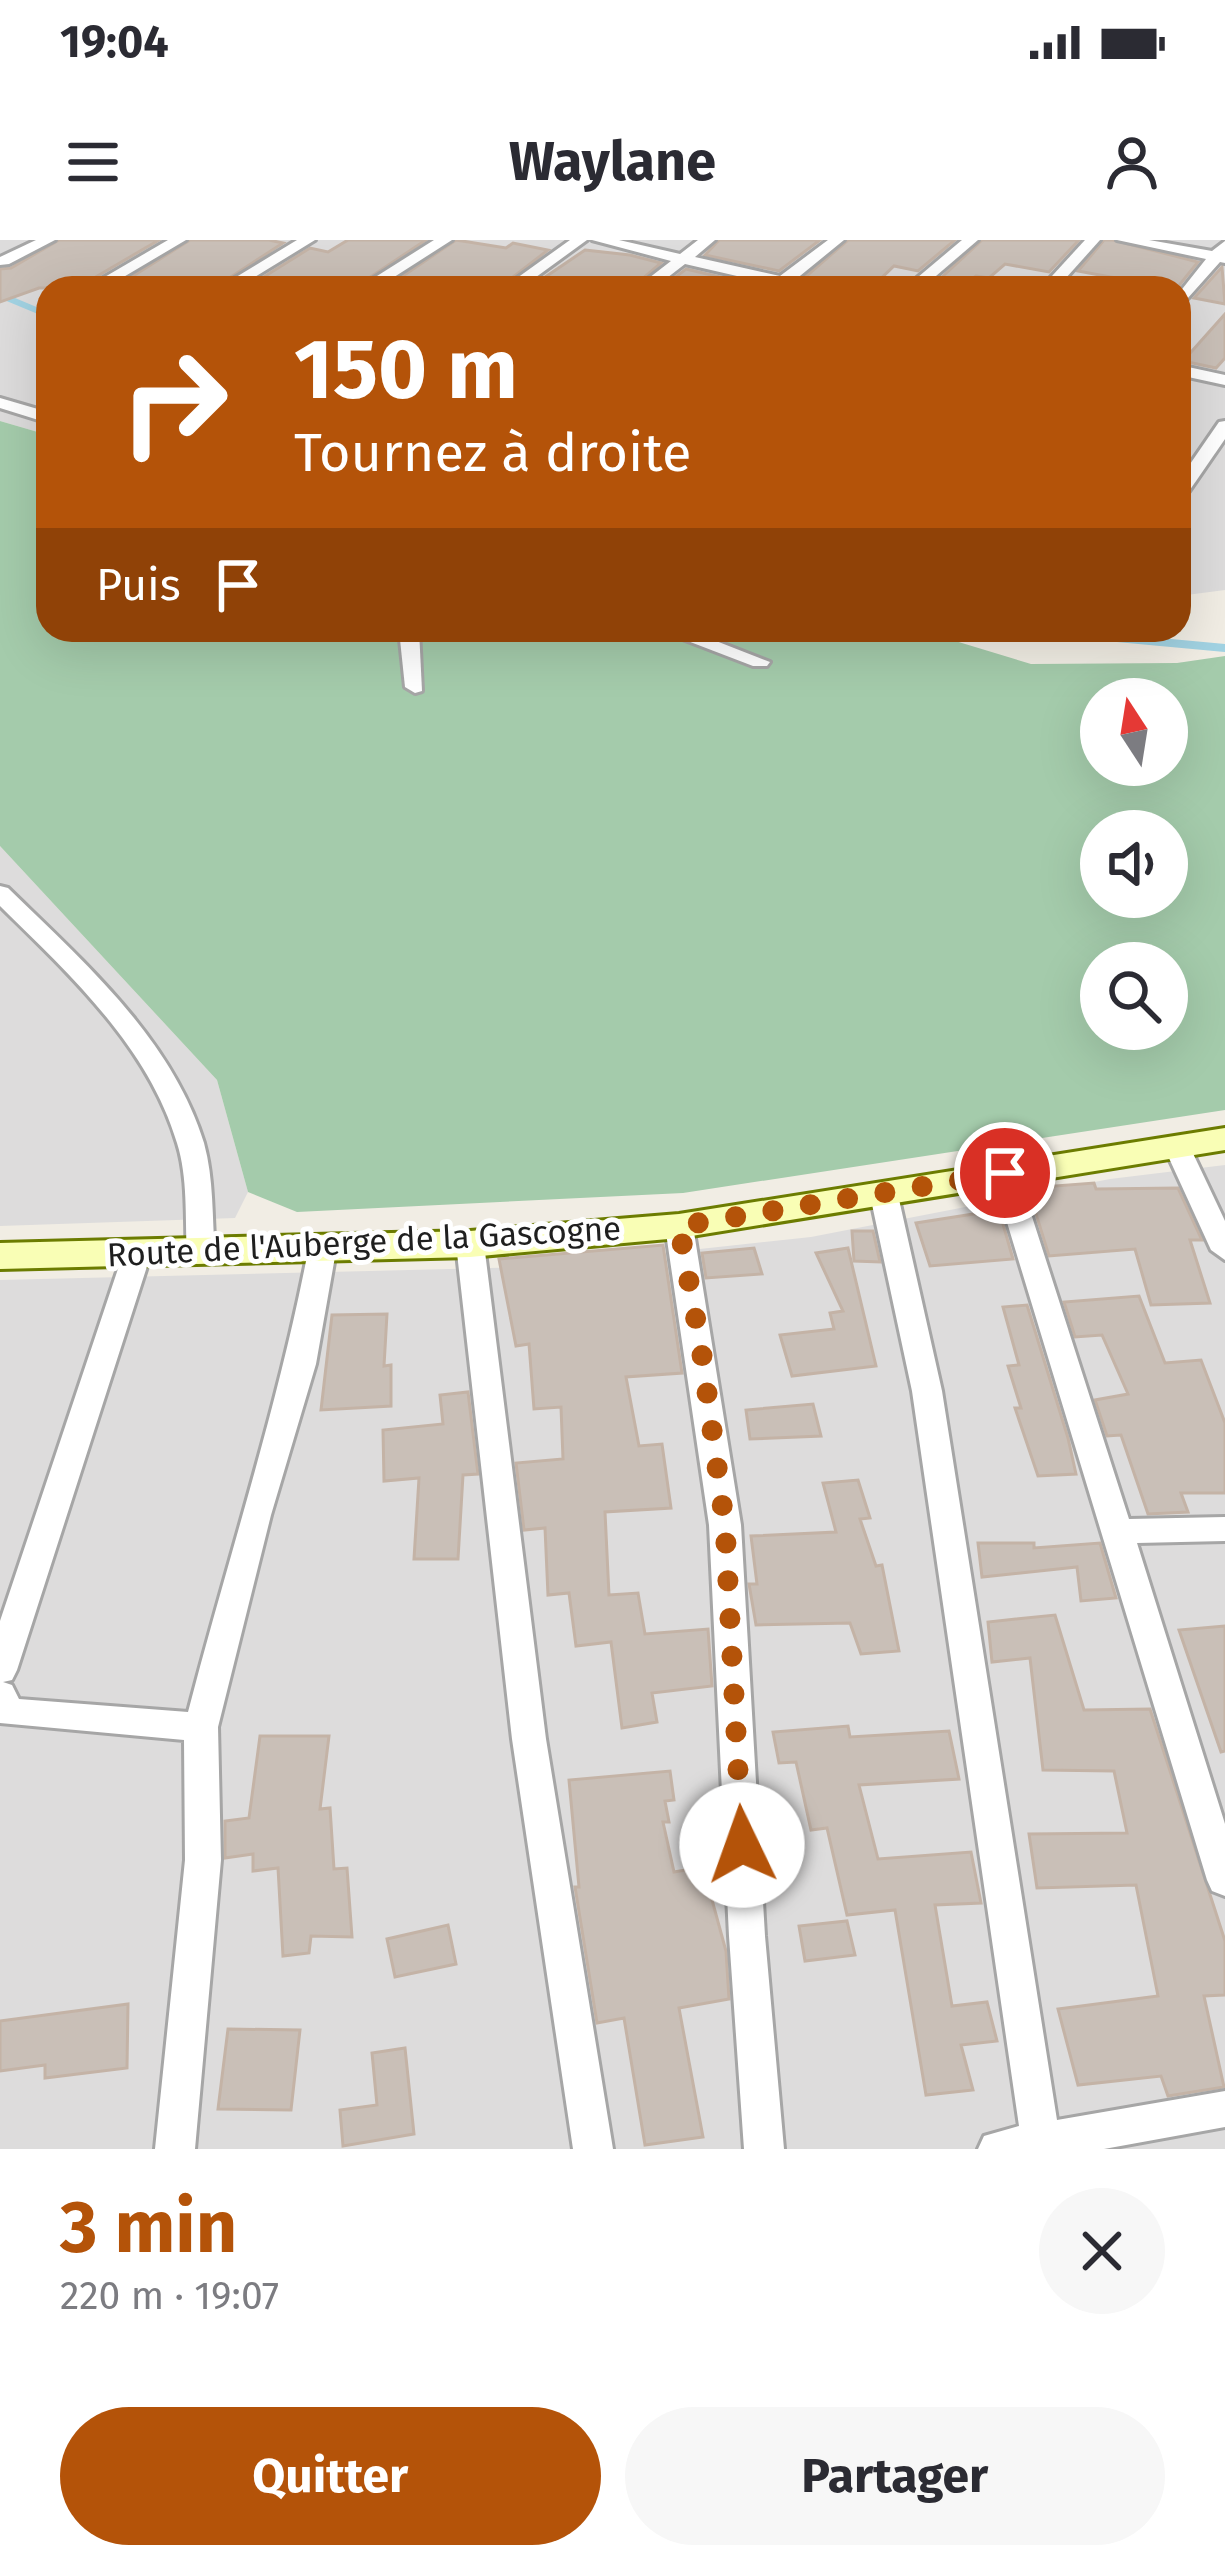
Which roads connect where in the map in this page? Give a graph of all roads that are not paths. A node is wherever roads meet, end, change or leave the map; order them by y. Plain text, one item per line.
1 (48, 240) edge
2 (179, 240) edge
3 (308, 240) edge
4 (445, 240) edge
5 (580, 240) edge
6 (599, 240) edge
7 (708, 240) edge
8 (838, 240) edge
9 (971, 240) edge
10 (1093, 240) edge
11 (1124, 240) edge
12 (1222, 253) edge
13 (683, 258) junction
14 (4, 261) dead end
15 (115, 276) edge
16 (246, 276) edge
17 (386, 276) edge
18 (528, 276) edge
19 (660, 276) edge
20 (747, 276) edge
21 (791, 276) edge
22 (928, 276) edge
23 (1059, 276) edge
24 (1191, 289) edge
25 (1191, 373) edge
26 (1225, 380) edge
27 (0, 403) edge
28 (36, 414) edge
29 (1225, 426) edge
30 (1191, 476) edge
31 (411, 642) edge
32 (703, 642) edge
33 (760, 662) dead end
34 (415, 687) dead end
35 (0, 893) edge
36 (1225, 1139) edge
37 (1176, 1145) junction
38 (1005, 1173) junction
39 (884, 1195) junction
40 (679, 1226) junction
41 (470, 1244) junction
42 (1225, 1250) edge
43 (322, 1251) junction
44 (201, 1253) junction
45 (137, 1254) junction
46 (0, 1256) edge
47 (1225, 1529) edge
48 (1120, 1531) junction
49 (0, 1670) edge
50 (0, 1695) edge
51 (201, 1727) junction
52 (1225, 1880) edge
53 (1225, 2109) edge
54 (1042, 2145) edge
55 (175, 2149) edge
56 (593, 2149) edge
57 (764, 2149) edge
58 (998, 2149) edge

1 - 14 street
2 - 15 street
3 - 16 street
4 - 17 street
5 - 18 street
6 - 13 street
7 - 13 street
8 - 21 street
9 - 22 street
10 - 23 street
11 - 12 street
12 - 24 street
13 - 19 street
13 - 20 street
25 - 26 street
27 - 28 street
29 - 30 street
31 - 34 street
32 - 33 street
35 - 44 street
36 - 37 street, Route de l'Auberge de la Gascogne
37 - 38 street, Route de l'Auberge de la Gascogne
37 - 42 street
38 - 39 street, Route de l'Auberge de la Gascogne
38 - 48 street
39 - 40 street, Route de l'Auberge de la Gascogne
39 - 54 street
40 - 41 street, Route de l'Auberge de la Gascogne
40 - 57 street
41 - 43 street, Route de l'Auberge de la Gascogne
41 - 56 street
43 - 44 street, Route de l'Auberge de la Gascogne
43 - 51 street
44 - 45 street, Route de l'Auberge de la Gascogne
45 - 46 street, Route de l'Auberge de la Gascogne
45 - 49 street
47 - 48 street
48 - 52 street
50 - 51 street
51 - 55 street
53 - 54 street
54 - 58 street

